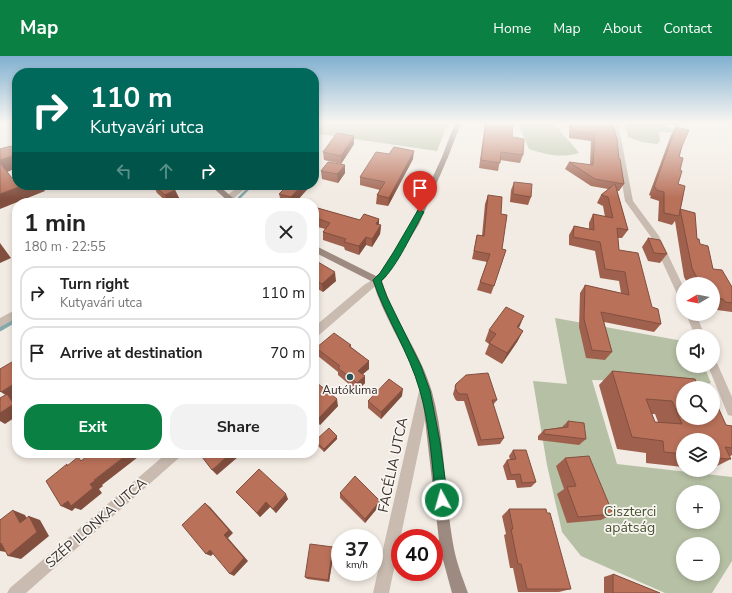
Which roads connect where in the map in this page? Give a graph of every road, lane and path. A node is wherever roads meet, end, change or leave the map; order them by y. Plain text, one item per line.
1 (449, 148) edge
2 (620, 148) edge
3 (12, 153) edge
4 (0, 157) edge
5 (220, 190) edge
6 (241, 190) edge
7 (229, 198) edge
8 (234, 198) edge
9 (319, 251) edge
10 (377, 280) junction
11 (676, 281) edge
12 (12, 316) edge
13 (0, 323) edge
14 (319, 329) edge
15 (716, 373) edge
16 (425, 391) junction
17 (732, 411) edge
18 (170, 458) edge
19 (15, 593) edge
20 (381, 593) edge
21 (460, 593) edge

1 - 10 street
2 - 11 street
3 - 4 street
5 - 7 street
6 - 8 street
9 - 10 street
10 - 14 street
10 - 16 street
12 - 13 street
15 - 17 street
16 - 20 street, FACÉLIA UTCA
16 - 21 street
18 - 19 street, SZÉP ILONKA UTCA

